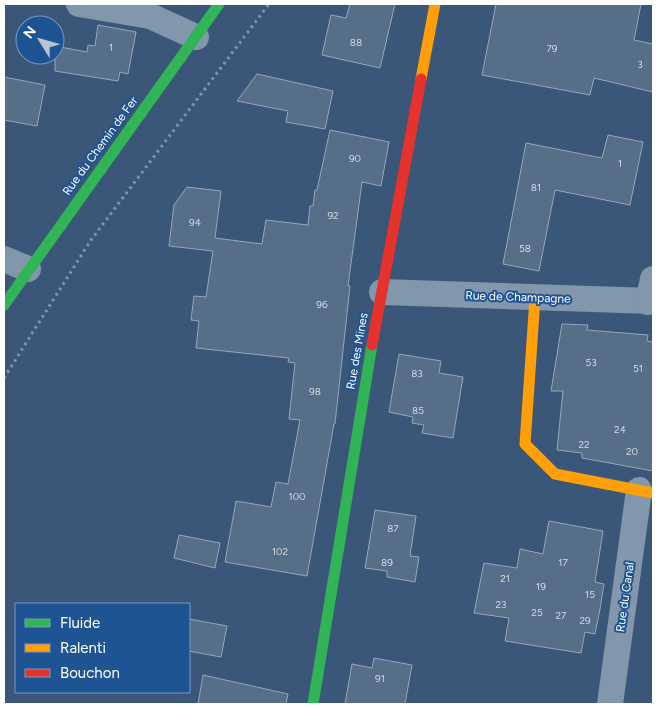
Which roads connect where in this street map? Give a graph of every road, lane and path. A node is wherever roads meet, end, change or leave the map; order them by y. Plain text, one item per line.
1 (79, 4) edge
2 (219, 4) edge
3 (268, 4) edge
4 (435, 4) edge
5 (196, 37) junction
6 (4, 259) edge
7 (28, 269) junction
8 (382, 292) junction
9 (651, 294) edge
10 (535, 298) junction
11 (4, 305) edge
12 (4, 378) edge
13 (646, 491) edge
14 (313, 704) edge
15 (610, 704) edge

1 - 5 street
2 - 5 street, Rue du Chemin de Fer
3 - 12 path
4 - 8 street, Rue des Mines
5 - 7 street, Rue du Chemin de Fer
6 - 7 street
7 - 11 street, Rue du Chemin de Fer
8 - 10 street, Rue de Champagne
8 - 14 street, Rue des Mines
9 - 10 street, Rue de Champagne
10 - 13 street
13 - 15 street, Rue du Canal

